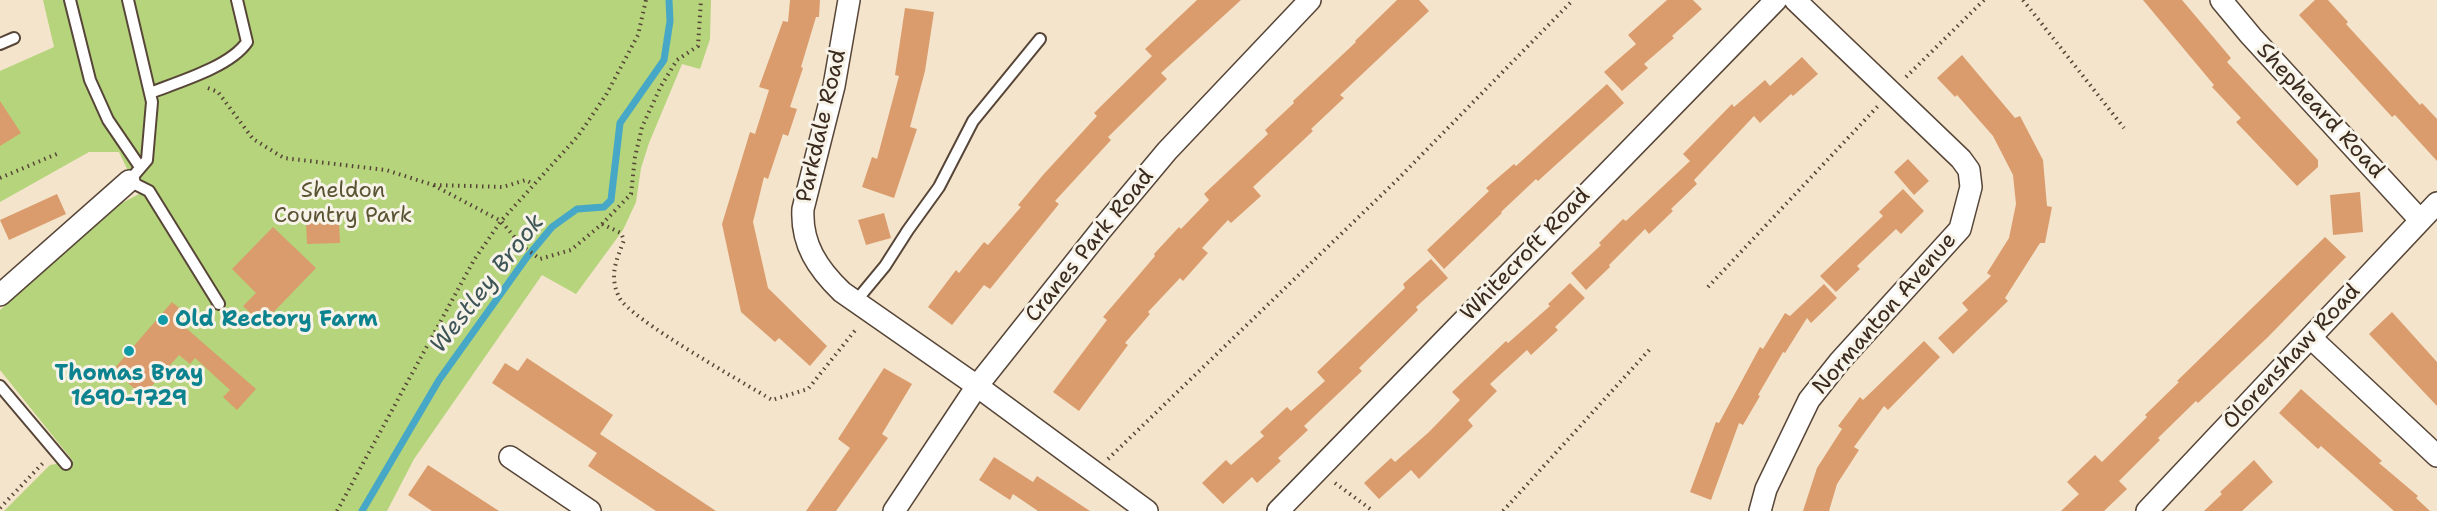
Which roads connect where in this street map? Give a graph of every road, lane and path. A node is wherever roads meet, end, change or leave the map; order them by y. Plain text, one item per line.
1 (70, 0) edge
2 (128, 0) edge
3 (237, 0) edge
4 (646, 0) edge
5 (701, 0) edge
6 (849, 0) edge
7 (1310, 0) edge
8 (1573, 0) edge
9 (1776, 0) edge
10 (1796, 0) edge
11 (1984, 0) edge
12 (2023, 0) edge
13 (2221, 0) edge
14 (14, 38) dead end
15 (1040, 39) dead end
16 (0, 44) edge
17 (206, 88) dead end
18 (1891, 92) junction
19 (150, 93) junction
20 (2124, 128) dead end
21 (59, 153) dead end
22 (134, 174) junction
23 (0, 178) edge
24 (533, 184) junction
25 (433, 185) junction
26 (2437, 203) edge
27 (2420, 220) junction
28 (501, 221) junction
29 (602, 224) junction
30 (1708, 287) dead end
31 (0, 295) edge
32 (219, 304) dead end
33 (863, 306) junction
34 (2310, 338) junction
35 (1652, 348) dead end
36 (0, 386) edge
37 (977, 386) junction
38 (55, 451) junction
39 (2437, 456) edge
40 (510, 457) dead end
41 (66, 464) dead end
42 (1317, 471) junction
43 (1095, 472) junction
44 (0, 508) edge
45 (337, 511) edge
46 (590, 511) edge
47 (894, 511) edge
48 (1147, 511) edge
49 (1278, 511) edge
50 (1373, 511) edge
51 (1503, 511) edge
52 (1760, 511) edge
53 (2147, 511) edge

1 - 22 lane
2 - 19 lane
3 - 19 lane
4 - 24 path
5 - 29 path
6 - 33 street, Parkdale Road
7 - 37 street, Cranes Park Road
8 - 43 path
9 - 42 street, Whitecroft Road
10 - 18 street, Normanton Avenue
11 - 18 path
12 - 20 path
13 - 27 street, Shepheard Road
14 - 16 lane
15 - 33 lane
17 - 25 path
18 - 30 path
18 - 52 street, Normanton Avenue
19 - 22 lane
21 - 23 path
22 - 31 street
22 - 32 lane
24 - 25 path
24 - 28 path
25 - 28 path
26 - 27 street, Olorenshaw Road
27 - 34 street, Olorenshaw Road
28 - 29 path
28 - 45 path
29 - 33 path
33 - 37 street, Parkdale Road
34 - 39 street
34 - 53 street, Olorenshaw Road
35 - 51 path
36 - 38 lane
37 - 43 street, Parkdale Road
37 - 47 street, Cranes Park Road
38 - 41 lane
38 - 44 path
40 - 46 street
42 - 49 street, Whitecroft Road
42 - 50 path
43 - 48 street, Parkdale Road

